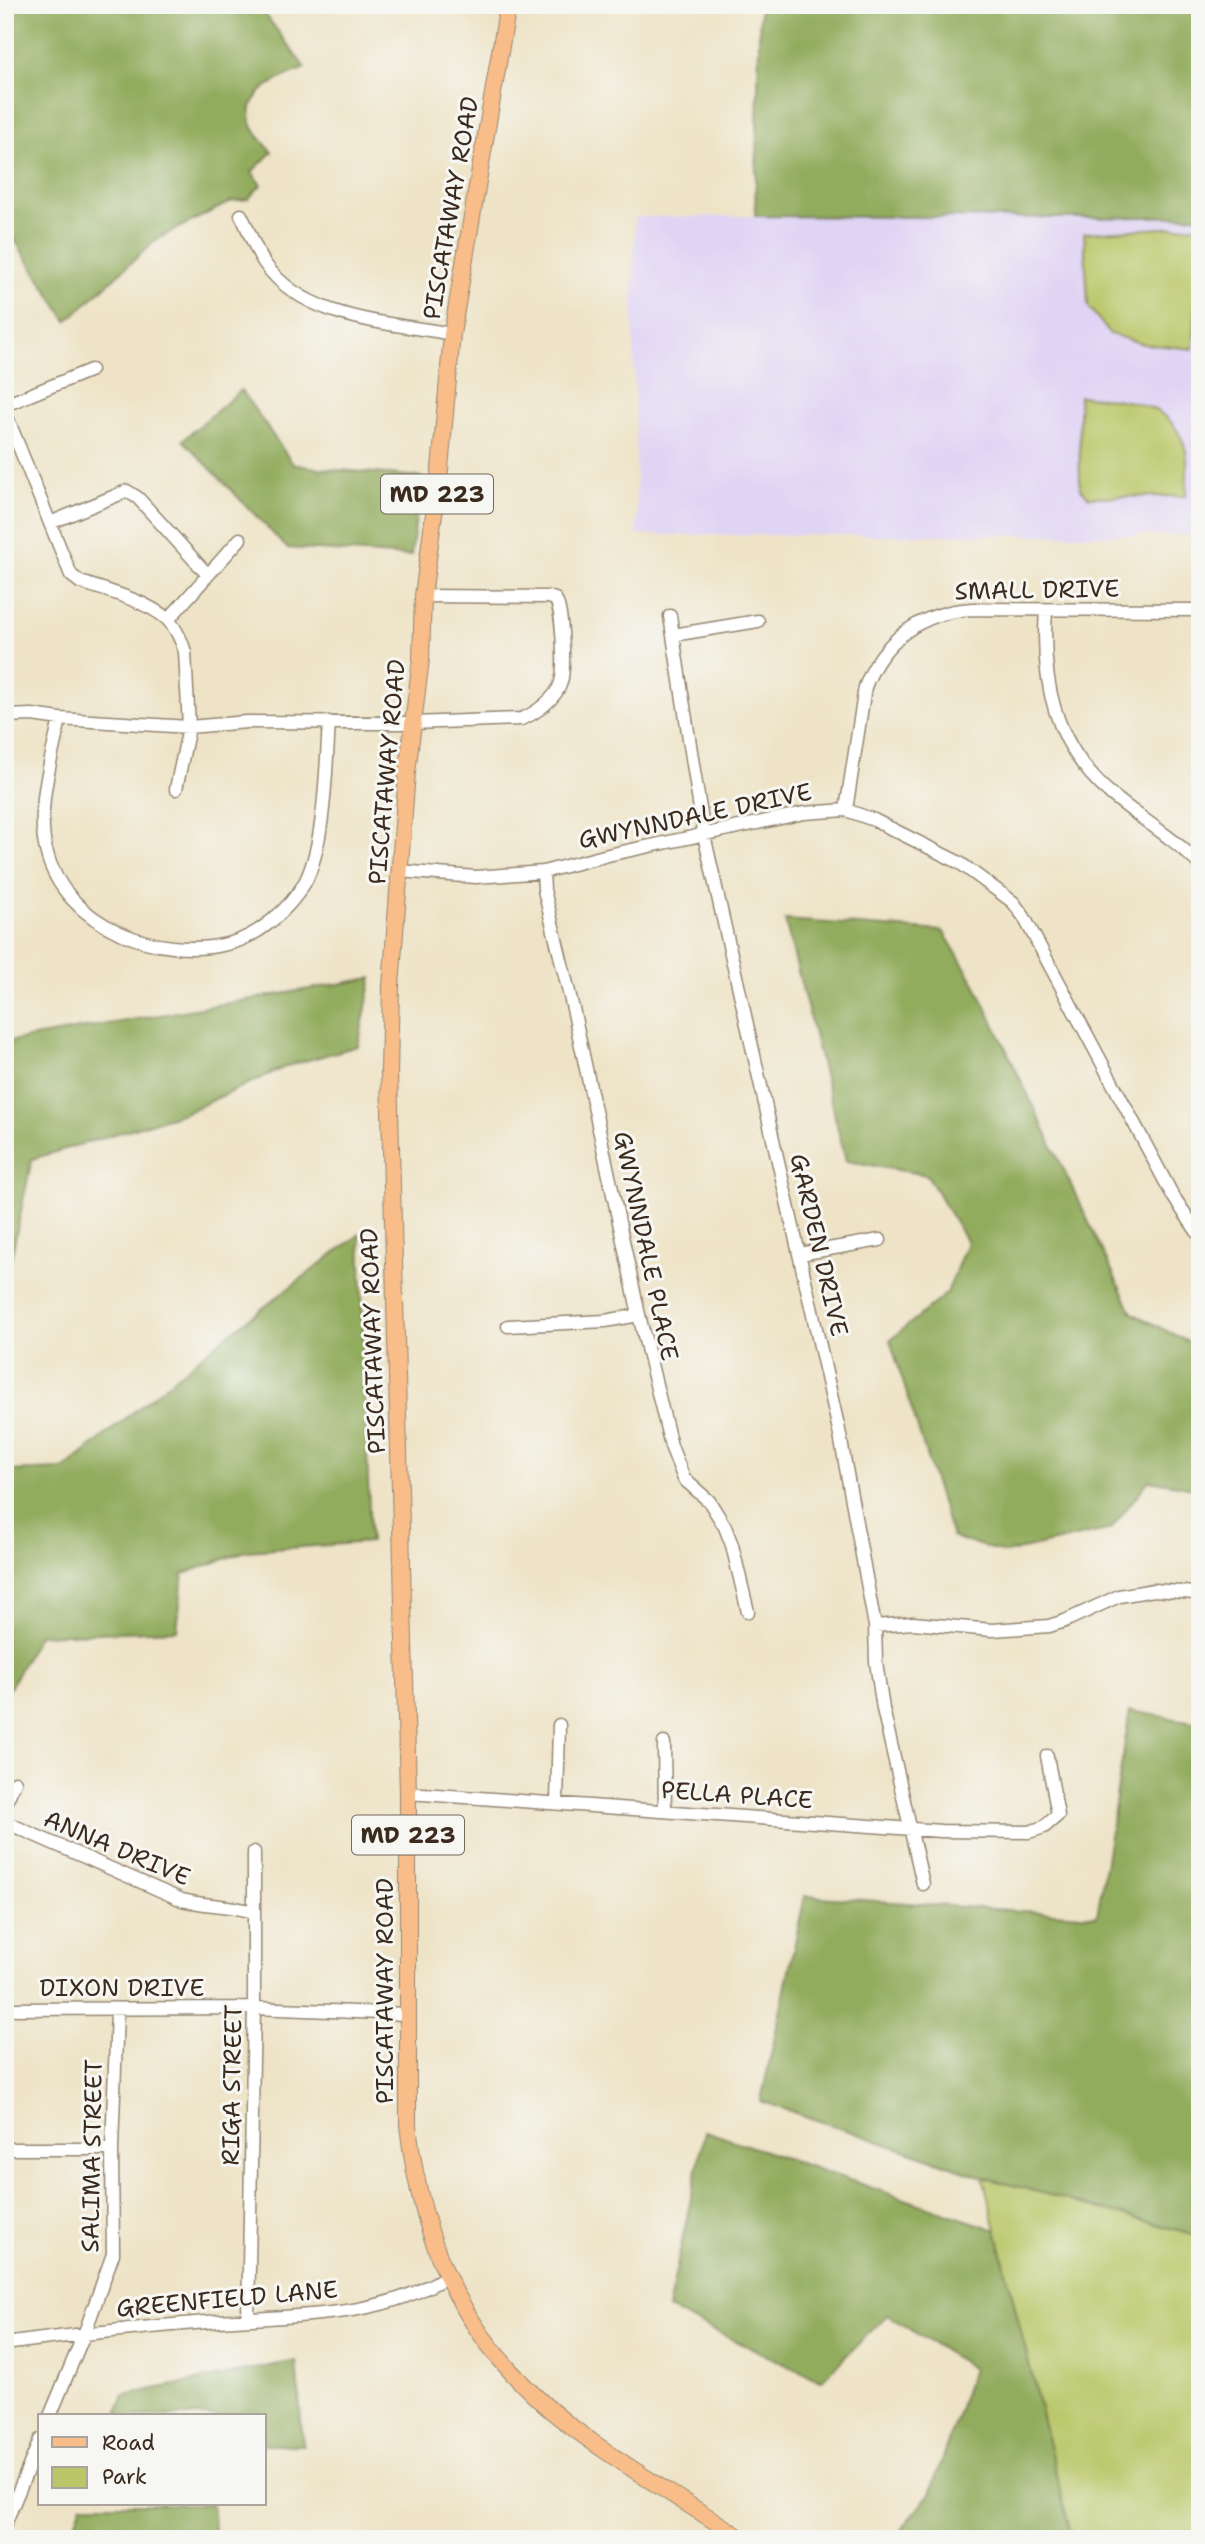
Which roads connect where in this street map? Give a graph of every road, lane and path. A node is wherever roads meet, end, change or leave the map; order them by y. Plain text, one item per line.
1 (508, 5) edge
2 (242, 215) dead end
3 (452, 334) junction
4 (91, 370) dead end
5 (5, 405) edge
6 (5, 412) edge
7 (50, 523) junction
8 (240, 539) dead end
9 (207, 574) junction
10 (423, 596) junction
11 (1046, 610) junction
12 (1200, 610) edge
13 (670, 615) dead end
14 (168, 620) junction
15 (758, 621) dead end
16 (673, 635) junction
17 (5, 716) edge
18 (60, 719) junction
19 (329, 722) junction
20 (413, 723) junction
21 (189, 727) junction
22 (176, 789) dead end
23 (846, 810) junction
24 (704, 835) junction
25 (1200, 865) edge
26 (399, 871) junction
27 (542, 872) junction
28 (1200, 1236) edge
29 (880, 1240) dead end
30 (800, 1254) junction
31 (639, 1315) junction
32 (508, 1326) dead end
33 (1195, 1593) dead end
34 (748, 1612) dead end
35 (875, 1626) junction
36 (559, 1725) dead end
37 (664, 1743) dead end
38 (1046, 1756) dead end
39 (15, 1782) dead end
40 (408, 1793) junction
41 (557, 1802) junction
42 (5, 1804) edge
43 (665, 1811) junction
44 (5, 1822) edge
45 (909, 1828) junction
46 (254, 1852) dead end
47 (923, 1884) dead end
48 (254, 1912) junction
49 (254, 2008) junction
50 (5, 2009) edge
51 (117, 2011) junction
52 (407, 2014) junction
53 (5, 2149) edge
54 (111, 2149) junction
55 (447, 2276) junction
56 (248, 2319) junction
57 (85, 2332) junction
58 (5, 2344) edge
59 (51, 2414) edge
60 (38, 2445) edge
61 (5, 2524) edge
62 (742, 2539) edge

1 - 3 main road, PISCATAWAY ROAD / MD 223
2 - 3 street
3 - 10 main road, PISCATAWAY ROAD / MD 223
4 - 5 street
6 - 7 street
7 - 9 street
7 - 14 street
8 - 9 street
9 - 14 street
10 - 20 main road, PISCATAWAY ROAD / MD 223
10 - 20 street
11 - 12 street, SMALL DRIVE
11 - 23 street, SMALL DRIVE
11 - 25 street
13 - 16 street, GARDEN DRIVE
14 - 21 street
15 - 16 street
16 - 24 street, GARDEN DRIVE
17 - 18 street
18 - 19 street
18 - 21 street
19 - 20 street
19 - 21 street
20 - 26 main road, PISCATAWAY ROAD / MD 223
21 - 22 street
23 - 24 street, GWYNNDALE DRIVE
23 - 28 street, GWYNNDALE DRIVE
24 - 27 street, GWYNNDALE DRIVE
24 - 30 street, GARDEN DRIVE
26 - 27 street, GWYNNDALE DRIVE
26 - 40 main road, PISCATAWAY ROAD / MD 223
27 - 31 street, GWYNNDALE PLACE
29 - 30 street
30 - 35 street, GARDEN DRIVE
31 - 32 street
31 - 34 street, GWYNNDALE PLACE
33 - 35 street
35 - 45 street, GARDEN DRIVE
36 - 41 street
37 - 43 street
38 - 45 street, PELLA PLACE
39 - 42 street
40 - 41 street, PELLA PLACE
40 - 52 main road, PISCATAWAY ROAD / MD 223
41 - 43 street, PELLA PLACE
43 - 45 street, PELLA PLACE
44 - 48 street, ANNA DRIVE
45 - 47 street, GARDEN DRIVE
46 - 48 street, RIGA STREET
48 - 49 street, RIGA STREET
49 - 51 street, DIXON DRIVE
49 - 52 street, DIXON DRIVE
49 - 56 street, RIGA STREET
50 - 51 street, DIXON DRIVE
51 - 54 street, SALIMA STREET
52 - 55 main road, PISCATAWAY ROAD / MD 223
53 - 54 street
54 - 57 street, SALIMA STREET
55 - 56 street, GREENFIELD LANE
55 - 62 main road, PISCATAWAY ROAD / MD 223
56 - 57 street, GREENFIELD LANE
57 - 58 street, GREENFIELD LANE
57 - 59 street, SALIMA STREET
60 - 61 street

